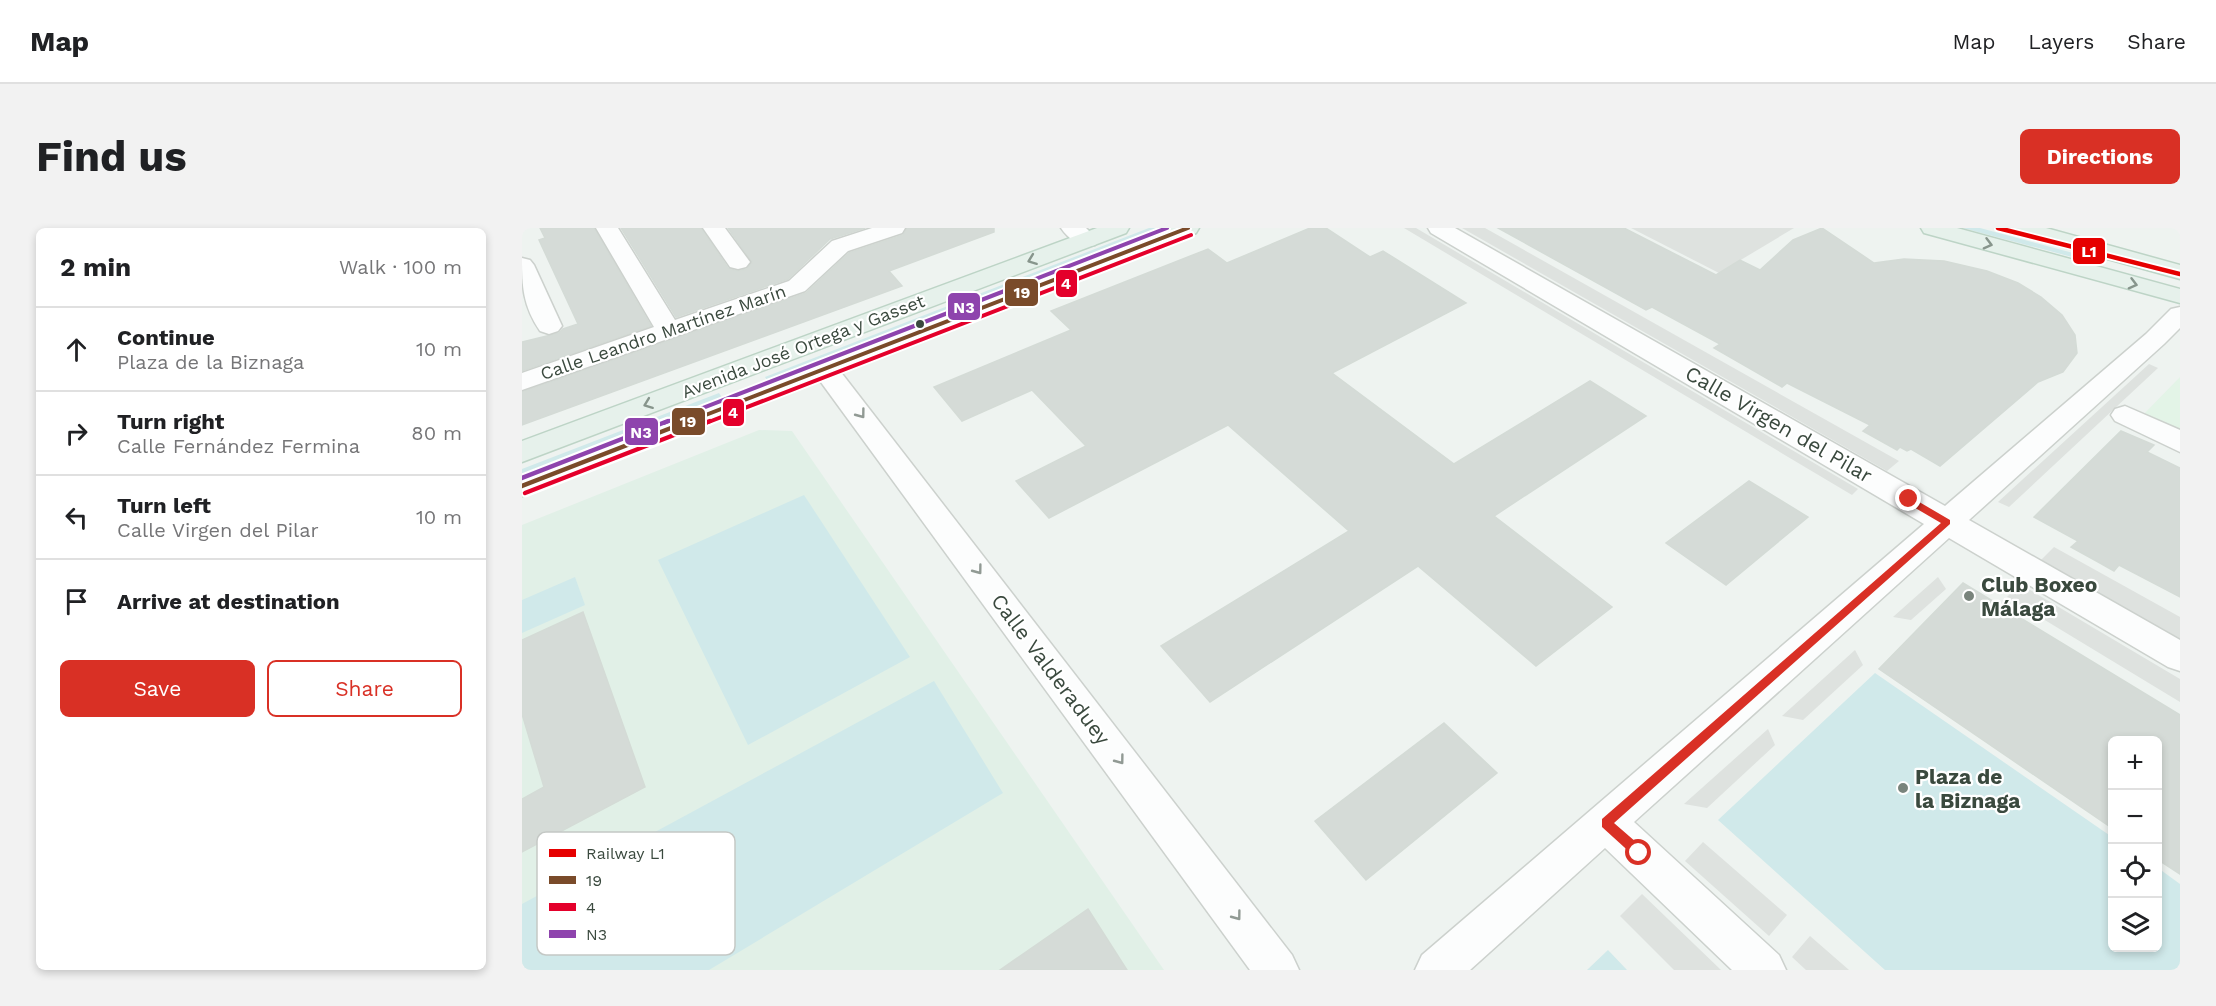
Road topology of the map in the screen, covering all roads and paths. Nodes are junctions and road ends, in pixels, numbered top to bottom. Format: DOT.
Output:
graph roads {
  1 [pos="607,228"];
  2 [pos="714,228"];
  3 [pos="894,228"];
  4 [pos="1118,228"];
  5 [pos="1188,228"];
  6 [pos="1440,228"];
  7 [pos="1932,228"];
  8 [pos="2021,228"];
  9 [pos="1080,234"];
  10 [pos="832,237"];
  11 [pos="738,262"];
  12 [pos="522,265"];
  13 [pos="2180,272"];
  14 [pos="2180,296"];
  15 [pos="2180,314"];
  16 [pos="549,326"];
  17 [pos="668,330"];
  18 [pos="824,368"];
  19 [pos="522,382"];
  20 [pos="2125,415"];
  21 [pos="2180,442"];
  22 [pos="522,452"];
  23 [pos="522,486"];
  24 [pos="1947,522"];
  25 [pos="2180,657"];
  26 [pos="1606,823"];
  27 [pos="1277,970"];
  28 [pos="1437,970"];
  29 [pos="1764,970"];
  1 -- 17 [label="street"];
  2 -- 11 [label="street"];
  3 -- 10 [label="street, Calle Leandro Martínez Marín"];
  4 -- 9 [label="main road, Avenida José Ortega y Gasset"];
  5 -- 18 [label="main road, Avenida José Ortega y Gasset"];
  6 -- 24 [label="street, Calle Virgen del Pilar"];
  7 -- 14 [label="main road, one-way"];
  8 -- 13 [label="main road"];
  9 -- 22 [label="main road, Avenida José Ortega y Gasset, one-way"];
  10 -- 17 [label="street, Calle Leandro Martínez Marín"];
  12 -- 16 [label="street"];
  15 -- 24 [label="street"];
  17 -- 19 [label="street, Calle Leandro Martínez Marín"];
  18 -- 23 [label="main road, Avenida José Ortega y Gasset"];
  18 -- 27 [label="street, Calle Valderaduey, one-way"];
  20 -- 21 [label="street"];
  24 -- 25 [label="street, Calle Virgen del Pilar"];
  24 -- 26 [label="street"];
  26 -- 28 [label="street"];
  26 -- 29 [label="street"];
}
